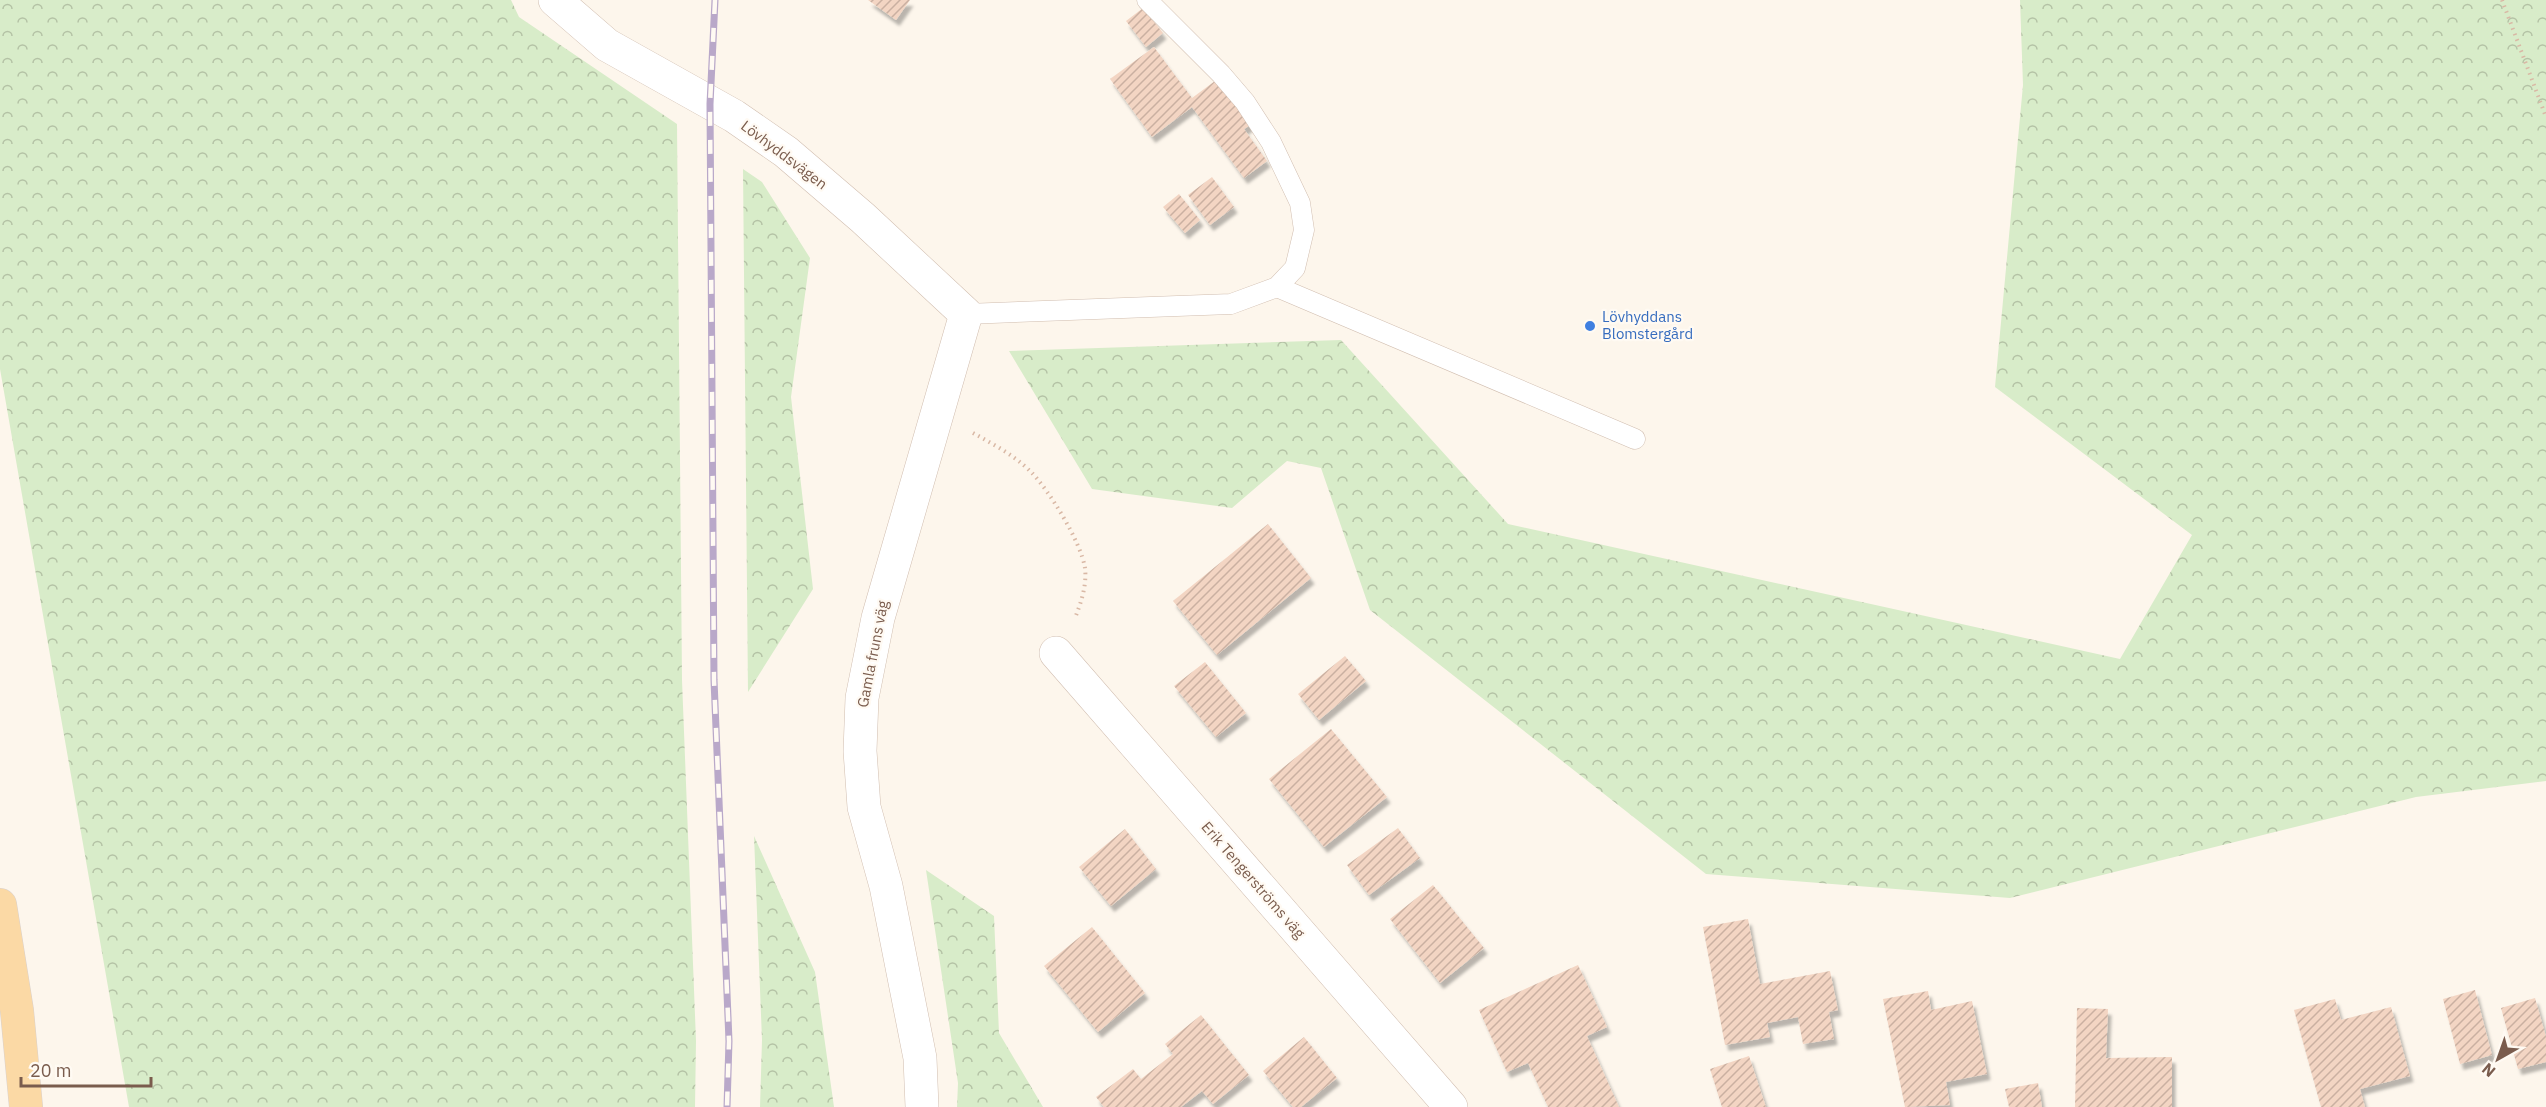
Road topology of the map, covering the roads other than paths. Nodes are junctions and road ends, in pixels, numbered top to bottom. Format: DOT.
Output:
graph roads {
  1 [pos="555,0"];
  2 [pos="1147,0"];
  3 [pos="1278,287"];
  4 [pos="966,314"];
  5 [pos="1635,439"];
  6 [pos="1056,653"];
  7 [pos="0,905"];
  8 [pos="26,1107"];
  9 [pos="922,1107"];
  10 [pos="1451,1107"];
  1 -- 4 [label="street, Lövhyddsvägen"];
  2 -- 3 [label="lane"];
  3 -- 4 [label="lane"];
  3 -- 5 [label="lane"];
  4 -- 9 [label="street, Gamla fruns väg"];
  6 -- 10 [label="street, Erik Tengerströms väg"];
  7 -- 8 [label="main road"];
}
